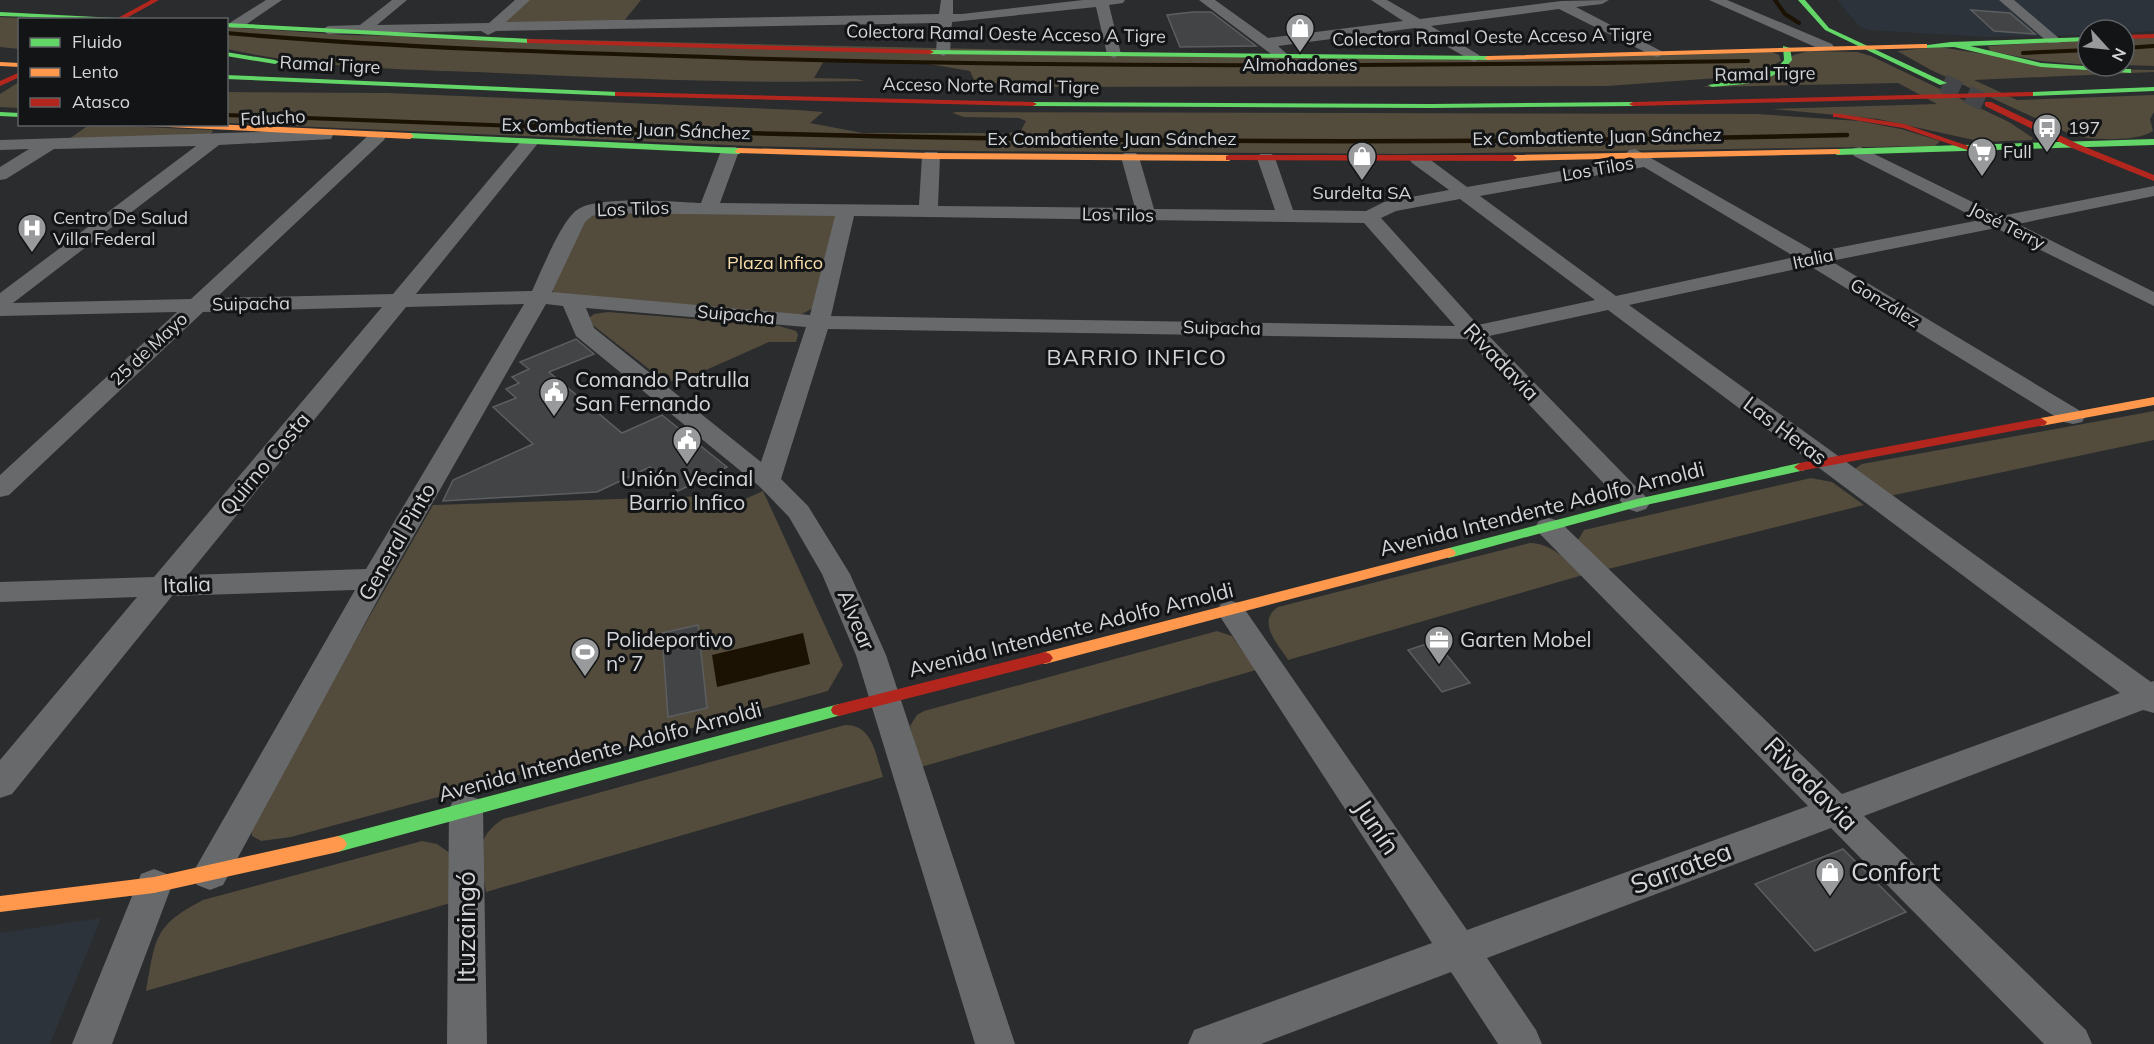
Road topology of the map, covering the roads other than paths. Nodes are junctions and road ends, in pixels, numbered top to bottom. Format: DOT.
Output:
graph roads {
  1 [pos="143,0"];
  2 [pos="156,0"];
  3 [pos="275,0"];
  4 [pos="400,0"];
  5 [pos="523,0"];
  6 [pos="948,0"];
  7 [pos="1118,0"];
  8 [pos="1206,0"];
  9 [pos="1378,0"];
  10 [pos="1602,0"];
  11 [pos="1716,0"];
  12 [pos="1801,0"];
  13 [pos="1815,0"];
  14 [pos="2006,0"];
  15 [pos="1102,1"];
  16 [pos="1557,3"];
  17 [pos="641,7"];
  18 [pos="0,14"];
  19 [pos="785,16"];
  20 [pos="77,18"];
  21 [pos="119,18"];
  22 [pos="121,18"];
  23 [pos="946,18"];
  24 [pos="628,23"];
  25 [pos="1418,24"];
  26 [pos="231,25"];
  27 [pos="495,26"];
  28 [pos="315,31"];
  29 [pos="361,31"];
  30 [pos="2154,36"];
  31 [pos="2136,37"];
  32 [pos="2076,39"];
  33 [pos="476,40"];
  34 [pos="2054,40"];
  35 [pos="611,44"];
  36 [pos="1951,44"];
  37 [pos="1827,47"];
  38 [pos="772,48"];
  39 [pos="1786,48"];
  40 [pos="1870,48"];
  41 [pos="1274,50"];
  42 [pos="943,52"];
  43 [pos="1658,53"];
  44 [pos="228,54"];
  45 [pos="1114,54"];
  46 [pos="1181,55"];
  47 [pos="1474,58"];
  48 [pos="286,64"];
  49 [pos="309,67"];
  50 [pos="228,69"];
  51 [pos="18,75"];
  52 [pos="2150,76"];
  53 [pos="228,77"];
  54 [pos="420,78"];
  55 [pos="1943,83"];
  56 [pos="0,84"];
  57 [pos="852,85"];
  58 [pos="1702,86"];
  59 [pos="432,88"];
  60 [pos="228,89"];
  61 [pos="726,89"];
  62 [pos="2154,89"];
  63 [pos="1644,90"];
  64 [pos="1008,92"];
  65 [pos="693,97"];
  66 [pos="1209,97"];
  67 [pos="1527,97"];
  68 [pos="1988,104"];
  69 [pos="1038,105"];
  70 [pos="1550,106"];
  71 [pos="951,109"];
  72 [pos="834,111"];
  73 [pos="0,114"];
  74 [pos="18,116"];
  75 [pos="77,126"];
  76 [pos="163,126"];
  77 [pos="222,134"];
  78 [pos="332,134"];
  79 [pos="378,136"];
  80 [pos="2154,142"];
  81 [pos="529,143"];
  82 [pos="49,144"];
  83 [pos="0,145"];
  84 [pos="2075,146"];
  85 [pos="1973,149"];
  86 [pos="730,151"];
  87 [pos="1860,152"];
  88 [pos="931,156"];
  89 [pos="1557,156"];
  90 [pos="1130,157"];
  91 [pos="1641,157"];
  92 [pos="1266,158"];
  93 [pos="1418,159"];
  94 [pos="1578,172"];
  95 [pos="0,175"];
  96 [pos="2154,188"];
  97 [pos="1464,192"];
  98 [pos="708,209"];
  99 [pos="585,212"];
  100 [pos="846,212"];
  101 [pos="928,212"];
  102 [pos="1146,215"];
  103 [pos="1286,216"];
  104 [pos="1370,217"];
  105 [pos="2001,223"];
  106 [pos="1814,259"];
  107 [pos="539,297"];
  108 [pos="401,300"];
  109 [pos="572,300"];
  110 [pos="2154,300"];
  111 [pos="0,303"];
  112 [pos="1614,303"];
  113 [pos="196,306"];
  114 [pos="0,310"];
  115 [pos="819,322"];
  116 [pos="1473,333"];
  117 [pos="2154,400"];
  118 [pos="2073,417"];
  119 [pos="1825,461"];
  120 [pos="768,480"];
  121 [pos="0,489"];
  122 [pos="1637,503"];
  123 [pos="1549,527"];
  124 [pos="375,579"];
  125 [pos="164,586"];
  126 [pos="0,592"];
  127 [pos="1231,611"];
  128 [pos="2151,696"];
  129 [pos="885,698"];
  130 [pos="0,784"];
  131 [pos="466,809"];
  132 [pos="1837,810"];
  133 [pos="210,874"];
  134 [pos="154,885"];
  135 [pos="0,904"];
  136 [pos="1460,950"];
  137 [pos="92,1044"];
  138 [pos="467,1044"];
  139 [pos="994,1044"];
  140 [pos="1208,1044"];
  141 [pos="1522,1044"];
  142 [pos="2072,1044"];
  1 -- 21 [label="main road"];
  2 -- 22 [label="main road"];
  3 -- 26 [label="street"];
  4 -- 29 [label="street"];
  5 -- 27 [label="street"];
  6 -- 23 [label="street"];
  7 -- 15 [label="street"];
  8 -- 41 [label="street"];
  9 -- 25 [label="street"];
  10 -- 16 [label="street"];
  11 -- 37 [label="street"];
  12 -- 40 [label="main road"];
  13 -- 40 [label="main road"];
  14 -- 34 [label="street"];
  15 -- 23 [label="street"];
  15 -- 45 [label="street"];
  16 -- 25 [label="street"];
  16 -- 43 [label="street"];
  17 -- 24 [label="street"];
  18 -- 20 [label="main road"];
  19 -- 23 [label="street"];
  19 -- 24 [label="street"];
  19 -- 38 [label="street"];
  23 -- 42 [label="street"];
  24 -- 27 [label="street"];
  24 -- 35 [label="street"];
  25 -- 41 [label="street"];
  25 -- 47 [label="street"];
  26 -- 28 [label="main road"];
  27 -- 29 [label="street"];
  27 -- 33 [label="street"];
  28 -- 29 [label="street"];
  29 -- 33 [label="main road, Colectora Ramal Oeste Acceso A Tigre"];
  30 -- 31 [label="main road"];
  32 -- 34 [label="main road, Colectora Ramal Oeste Acceso A Tigre"];
  33 -- 35 [label="main road, Colectora Ramal Oeste Acceso A Tigre"];
  34 -- 36 [label="main road, Colectora Ramal Oeste Acceso A Tigre"];
  35 -- 38 [label="main road, Colectora Ramal Oeste Acceso A Tigre"];
  36 -- 40 [label="main road, Colectora Ramal Oeste Acceso A Tigre"];
  36 -- 52 [label="main road"];
  37 -- 39 [label="main road, Colectora Ramal Oeste Acceso A Tigre"];
  37 -- 40 [label="main road, Colectora Ramal Oeste Acceso A Tigre"];
  38 -- 42 [label="main road, Colectora Ramal Oeste Acceso A Tigre"];
  39 -- 43 [label="main road, Colectora Ramal Oeste Acceso A Tigre"];
  39 -- 58 [label="main road"];
  40 -- 55 [label="main road"];
  41 -- 46 [label="street"];
  41 -- 47 [label="main road, Colectora Ramal Oeste Acceso A Tigre"];
  42 -- 45 [label="main road, Colectora Ramal Oeste Acceso A Tigre"];
  43 -- 47 [label="main road, Colectora Ramal Oeste Acceso A Tigre"];
  44 -- 48 [label="main road"];
  45 -- 46 [label="main road, Colectora Ramal Oeste Acceso A Tigre"];
  49 -- 54 [label="main road"];
  50 -- 54 [label="main road, Ramal Tigre"];
  51 -- 56 [label="main road"];
  52 -- 67 [label="main road, Ramal Tigre"];
  53 -- 59 [label="main road, Ramal Tigre"];
  54 -- 61 [label="main road, Acceso Norte Ramal Tigre"];
  57 -- 61 [label="main road"];
  59 -- 60 [label="main road"];
  59 -- 65 [label="main road, Acceso Norte Ramal Tigre"];
  61 -- 66 [label="main road, Acceso Norte Ramal Tigre"];
  62 -- 70 [label="main road, Ramal Tigre"];
  63 -- 67 [label="main road"];
  64 -- 66 [label="main road"];
  65 -- 69 [label="main road, Acceso Norte Ramal Tigre"];
  65 -- 72 [label="main road"];
  66 -- 67 [label="main road, Acceso Norte Ramal Tigre"];
  68 -- 84 [label="main road"];
  69 -- 70 [label="main road, Acceso Norte Ramal Tigre"];
  69 -- 71 [label="main road"];
  70 -- 85 [label="main road"];
  73 -- 74 [label="main road"];
  75 -- 82 [label="street"];
  76 -- 77 [label="main road"];
  77 -- 78 [label="street, Falucho"];
  77 -- 82 [label="street, Falucho"];
  77 -- 111 [label="street"];
  78 -- 79 [label="main road, Ex Combatiente Juan Sánchez"];
  79 -- 81 [label="main road, Ex Combatiente Juan Sánchez"];
  79 -- 113 [label="street, 25 de Mayo"];
  80 -- 84 [label="main road, Ex Combatiente Juan Sánchez"];
  81 -- 86 [label="main road, Ex Combatiente Juan Sánchez"];
  81 -- 108 [label="street, Quirno Costa"];
  82 -- 83 [label="street, Falucho"];
  82 -- 95 [label="street"];
  84 -- 85 [label="main road, Ex Combatiente Juan Sánchez"];
  84 -- 96 [label="main road"];
  85 -- 87 [label="main road, Ex Combatiente Juan Sánchez"];
  86 -- 88 [label="main road, Ex Combatiente Juan Sánchez"];
  86 -- 98 [label="street"];
  87 -- 91 [label="main road, Ex Combatiente Juan Sánchez"];
  87 -- 105 [label="street, José Terry"];
  88 -- 90 [label="main road, Ex Combatiente Juan Sánchez"];
  88 -- 101 [label="street"];
  89 -- 91 [label="main road, Ex Combatiente Juan Sánchez"];
  89 -- 93 [label="main road, Ex Combatiente Juan Sánchez"];
  89 -- 94 [label="street"];
  90 -- 92 [label="main road, Ex Combatiente Juan Sánchez"];
  90 -- 102 [label="street"];
  91 -- 94 [label="street, Los Tilos"];
  91 -- 106 [label="street, González"];
  92 -- 93 [label="main road, Ex Combatiente Juan Sánchez"];
  92 -- 103 [label="street"];
  93 -- 97 [label="street, Las Heras"];
  94 -- 97 [label="street, Los Tilos"];
  96 -- 105 [label="street, Italia"];
  97 -- 104 [label="street, Los Tilos"];
  97 -- 112 [label="street, Las Heras"];
  98 -- 99 [label="street, Los Tilos"];
  98 -- 100 [label="street, Los Tilos"];
  99 -- 107 [label="street, General Pinto"];
  100 -- 101 [label="street, Los Tilos"];
  100 -- 115 [label="street"];
  101 -- 102 [label="street, Los Tilos"];
  102 -- 103 [label="street, Los Tilos"];
  103 -- 104 [label="street, Los Tilos"];
  104 -- 116 [label="street, Rivadavia"];
  105 -- 106 [label="street, Italia"];
  105 -- 110 [label="street, José Terry"];
  106 -- 112 [label="street, Italia"];
  106 -- 118 [label="street, González"];
  107 -- 108 [label="street, Suipacha"];
  107 -- 109 [label="street, Suipacha"];
  107 -- 124 [label="street, General Pinto"];
  108 -- 113 [label="street, Suipacha"];
  108 -- 125 [label="street, Quirno Costa"];
  109 -- 115 [label="street, Suipacha"];
  109 -- 120 [label="street, Alvear"];
  112 -- 116 [label="street, Italia"];
  112 -- 119 [label="street, Las Heras"];
  113 -- 114 [label="street, Suipacha"];
  113 -- 121 [label="street, 25 de Mayo"];
  115 -- 116 [label="street, Suipacha"];
  115 -- 120 [label="street"];
  116 -- 122 [label="street, Rivadavia"];
  117 -- 118 [label="main road, Avenida Intendente Adolfo Arnoldi"];
  118 -- 119 [label="main road, Avenida Intendente Adolfo Arnoldi"];
  119 -- 122 [label="main road, Avenida Intendente Adolfo Arnoldi"];
  119 -- 128 [label="street, Las Heras"];
  120 -- 129 [label="street, Alvear"];
  122 -- 123 [label="main road, Avenida Intendente Adolfo Arnoldi"];
  123 -- 127 [label="main road, Avenida Intendente Adolfo Arnoldi"];
  123 -- 132 [label="street, Rivadavia"];
  124 -- 125 [label="street, Italia"];
  124 -- 133 [label="street, General Pinto"];
  125 -- 126 [label="street, Italia"];
  125 -- 130 [label="street, Quirno Costa"];
  127 -- 129 [label="main road, Avenida Intendente Adolfo Arnoldi"];
  127 -- 136 [label="street, Junín"];
  128 -- 132 [label="street, Sarratea"];
  129 -- 131 [label="main road, Avenida Intendente Adolfo Arnoldi"];
  129 -- 139 [label="street, Alvear"];
  131 -- 133 [label="main road, Avenida Intendente Adolfo Arnoldi"];
  131 -- 138 [label="street, Ituzaingó"];
  132 -- 136 [label="street, Sarratea"];
  132 -- 142 [label="street, Rivadavia"];
  133 -- 134 [label="main road, Avenida Intendente Adolfo Arnoldi"];
  134 -- 135 [label="main road, Avenida Intendente Adolfo Arnoldi"];
  134 -- 137 [label="street"];
  136 -- 140 [label="street, Sarratea"];
  136 -- 141 [label="street, Junín"];
}
